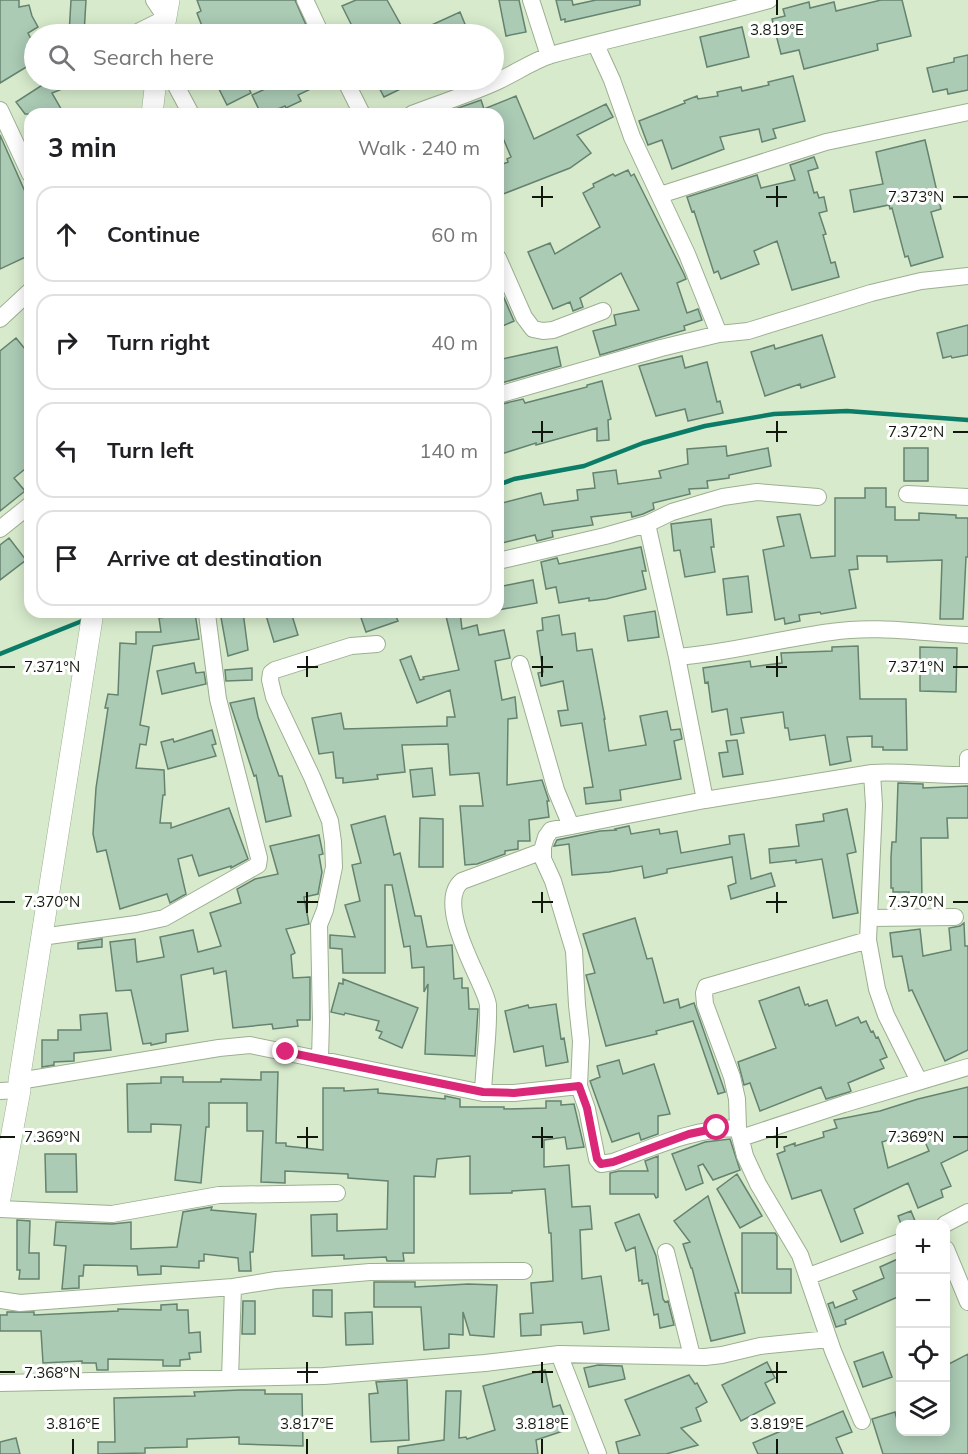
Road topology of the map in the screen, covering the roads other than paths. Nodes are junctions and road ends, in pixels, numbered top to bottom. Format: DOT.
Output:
graph roads {
  1 [pos="154,0"];
  2 [pos="305,0"];
  3 [pos="531,0"];
  4 [pos="770,0"];
  5 [pos="166,17"];
  6 [pos="316,24"];
  7 [pos="596,45"];
  8 [pos="549,56"];
  9 [pos="504,78"];
  10 [pos="155,90"];
  11 [pos="178,90"];
  12 [pos="350,90"];
  13 [pos="476,90"];
  14 [pos="153,108"];
  15 [pos="188,108"];
  16 [pos="359,108"];
  17 [pos="428,108"];
  18 [pos="0,110"];
  19 [pos="968,112"];
  20 [pos="24,161"];
  21 [pos="660,195"];
  22 [pos="504,272"];
  23 [pos="968,276"];
  24 [pos="24,297"];
  25 [pos="603,311"];
  26 [pos="0,319"];
  27 [pos="719,334"];
  28 [pos="504,392"];
  29 [pos="907,494"];
  30 [pos="818,497"];
  31 [pos="968,497"];
  32 [pos="24,510"];
  33 [pos="646,524"];
  34 [pos="0,528"];
  35 [pos="504,560"];
  36 [pos="93,618"];
  37 [pos="208,618"];
  38 [pos="968,635"];
  39 [pos="377,644"];
  40 [pos="677,657"];
  41 [pos="520,664"];
  42 [pos="968,758"];
  43 [pos="968,766"];
  44 [pos="872,773"];
  45 [pos="968,775"];
  46 [pos="705,800"];
  47 [pos="571,826"];
  48 [pos="543,851"];
  49 [pos="954,917"];
  50 [pos="869,918"];
  51 [pos="41,937"];
  52 [pos="868,940"];
  53 [pos="320,1059"];
  54 [pos="968,1067"];
  55 [pos="919,1082"];
  56 [pos="579,1086"];
  57 [pos="13,1087"];
  58 [pos="483,1092"];
  59 [pos="739,1133"];
  60 [pos="1,1184"];
  61 [pos="337,1193"];
  62 [pos="0,1209"];
  63 [pos="968,1212"];
  64 [pos="950,1221"];
  65 [pos="896,1243"];
  66 [pos="666,1252"];
  67 [pos="950,1261"];
  68 [pos="524,1271"];
  69 [pos="809,1276"];
  70 [pos="233,1287"];
  71 [pos="0,1300"];
  72 [pos="968,1302"];
  73 [pos="829,1339"];
  74 [pos="558,1354"];
  75 [pos="692,1356"];
  76 [pos="230,1378"];
  77 [pos="0,1383"];
  78 [pos="862,1421"];
  79 [pos="598,1454"];
  1 -- 5 [label="street"];
  2 -- 6 [label="street"];
  3 -- 8 [label="street"];
  4 -- 7 [label="street"];
  7 -- 8 [label="street"];
  7 -- 21 [label="street"];
  8 -- 9 [label="street"];
  10 -- 14 [label="street"];
  11 -- 15 [label="street"];
  12 -- 16 [label="street"];
  13 -- 17 [label="street"];
  18 -- 20 [label="street"];
  19 -- 21 [label="street"];
  21 -- 27 [label="street"];
  22 -- 25 [label="street"];
  23 -- 27 [label="street"];
  24 -- 26 [label="street"];
  27 -- 28 [label="street"];
  29 -- 31 [label="street"];
  30 -- 33 [label="street"];
  32 -- 34 [label="street"];
  33 -- 35 [label="street"];
  33 -- 40 [label="street"];
  36 -- 51 [label="street"];
  37 -- 51 [label="street"];
  38 -- 40 [label="street"];
  39 -- 53 [label="street"];
  40 -- 46 [label="street"];
  41 -- 47 [label="street"];
  42 -- 43 [label="street"];
  44 -- 45 [label="street"];
  44 -- 46 [label="street"];
  44 -- 50 [label="street"];
  46 -- 47 [label="street"];
  47 -- 48 [label="street"];
  48 -- 56 [label="street"];
  48 -- 58 [label="street"];
  49 -- 50 [label="street"];
  50 -- 52 [label="street"];
  51 -- 57 [label="street"];
  52 -- 55 [label="street"];
  52 -- 59 [label="street"];
  53 -- 57 [label="street"];
  53 -- 58 [label="street"];
  54 -- 55 [label="street"];
  55 -- 59 [label="street"];
  56 -- 58 [label="street"];
  56 -- 59 [label="street"];
  57 -- 60 [label="street"];
  59 -- 69 [label="street"];
  61 -- 62 [label="street"];
  63 -- 64 [label="street"];
  65 -- 69 [label="street"];
  66 -- 75 [label="street"];
  67 -- 72 [label="street"];
  68 -- 70 [label="street"];
  69 -- 73 [label="street"];
  70 -- 71 [label="street"];
  70 -- 76 [label="street"];
  73 -- 75 [label="street"];
  73 -- 78 [label="street"];
  74 -- 75 [label="street"];
  74 -- 76 [label="street"];
  74 -- 79 [label="street"];
  76 -- 77 [label="street"];
}
